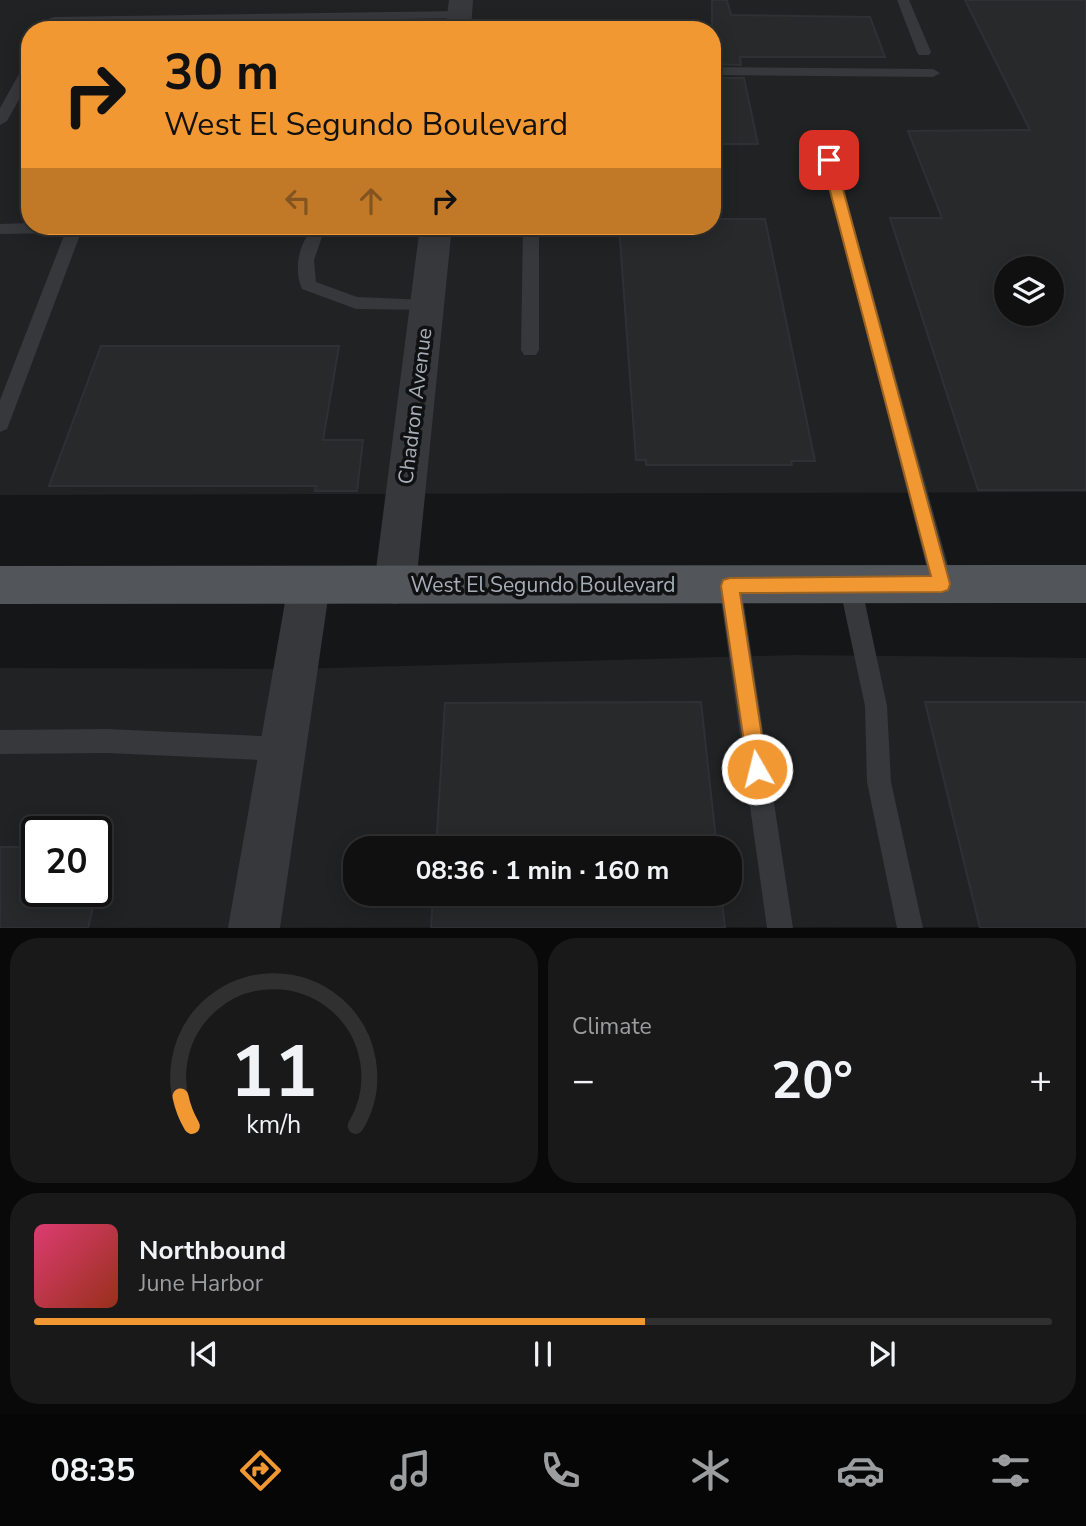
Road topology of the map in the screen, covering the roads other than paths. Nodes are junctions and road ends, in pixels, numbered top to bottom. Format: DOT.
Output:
graph roads {
  1 [pos="903,0"];
  2 [pos="459,15"];
  3 [pos="113,21"];
  4 [pos="924,52"];
  5 [pos="721,71"];
  6 [pos="933,72"];
  7 [pos="21,83"];
  8 [pos="0,121"];
  9 [pos="829,160"];
  10 [pos="21,228"];
  11 [pos="0,229"];
  12 [pos="72,235"];
  13 [pos="315,235"];
  14 [pos="435,235"];
  15 [pos="531,235"];
  16 [pos="427,306"];
  17 [pos="530,350"];
  18 [pos="0,424"];
  19 [pos="850,584"];
  20 [pos="942,584"];
  21 [pos="1086,584"];
  22 [pos="0,586"];
  23 [pos="310,586"];
  24 [pos="396,586"];
  25 [pos="730,586"];
  26 [pos="0,742"];
  27 [pos="282,749"];
  28 [pos="254,928"];
  29 [pos="780,928"];
  30 [pos="910,928"];
  1 -- 4 [label="lane"];
  2 -- 3 [label="lane"];
  5 -- 6 [label="lane"];
  7 -- 8 [label="lane"];
  9 -- 20 [label="lane"];
  10 -- 11 [label="lane"];
  12 -- 18 [label="lane"];
  13 -- 16 [label="lane"];
  14 -- 16 [label="street, Chadron Avenue"];
  15 -- 17 [label="lane"];
  16 -- 24 [label="street, Chadron Avenue"];
  19 -- 20 [label="main road, West El Segundo Boulevard"];
  19 -- 25 [label="main road, West El Segundo Boulevard"];
  19 -- 30 [label="lane"];
  20 -- 21 [label="main road, West El Segundo Boulevard"];
  22 -- 23 [label="main road, West El Segundo Boulevard"];
  23 -- 24 [label="main road, West El Segundo Boulevard"];
  23 -- 27 [label="street"];
  24 -- 25 [label="main road, West El Segundo Boulevard"];
  25 -- 29 [label="lane"];
  26 -- 27 [label="lane"];
  27 -- 28 [label="street"];
}
